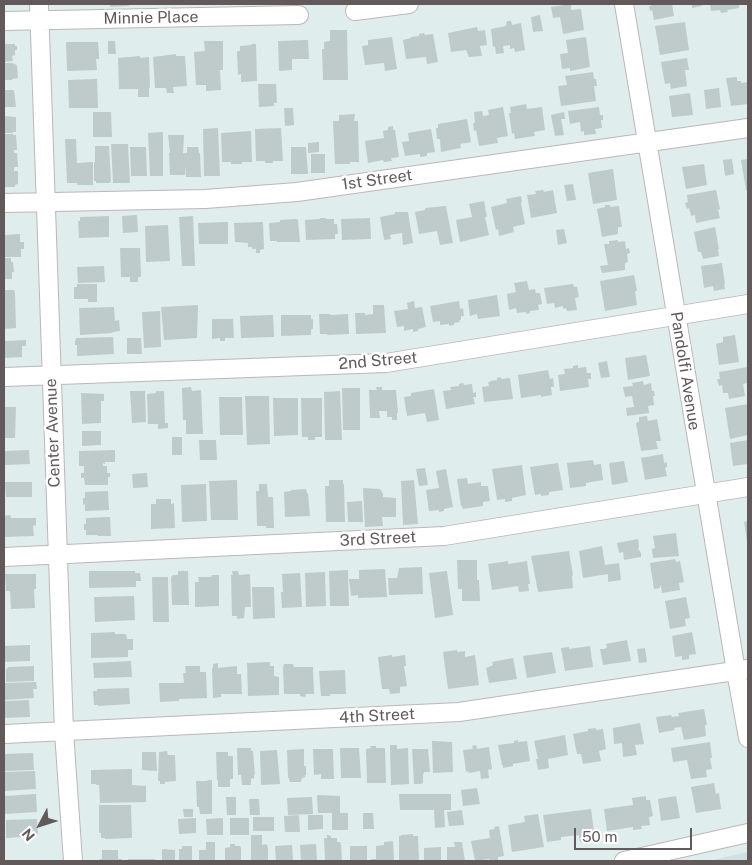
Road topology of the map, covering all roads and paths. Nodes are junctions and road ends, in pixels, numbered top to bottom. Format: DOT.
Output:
graph roads {
  1 [pos="409,4"];
  2 [pos="624,4"];
  3 [pos="39,12"];
  4 [pos="355,12"];
  5 [pos="299,15"];
  6 [pos="4,21"];
  7 [pos="748,128"];
  8 [pos="647,142"];
  9 [pos="46,202"];
  10 [pos="4,203"];
  11 [pos="748,304"];
  12 [pos="676,316"];
  13 [pos="51,375"];
  14 [pos="4,377"];
  15 [pos="748,487"];
  16 [pos="706,494"];
  17 [pos="58,555"];
  18 [pos="4,557"];
  19 [pos="742,670"];
  20 [pos="64,732"];
  21 [pos="4,734"];
  22 [pos="748,738"];
  23 [pos="748,833"];
  24 [pos="73,861"];
  25 [pos="624,861"];
  1 -- 4 [label="street"];
  2 -- 8 [label="street, Pandolfi Avenue"];
  3 -- 5 [label="street, Minnie Place"];
  3 -- 6 [label="street, Minnie Place"];
  3 -- 9 [label="street, Center Avenue"];
  7 -- 8 [label="street, 1st Street"];
  8 -- 9 [label="street, 1st Street"];
  8 -- 12 [label="street, Pandolfi Avenue"];
  9 -- 10 [label="street, 1st Street"];
  9 -- 13 [label="street, Center Avenue"];
  11 -- 12 [label="street, 2nd Street"];
  12 -- 13 [label="street, 2nd Street"];
  12 -- 16 [label="street, Pandolfi Avenue"];
  13 -- 14 [label="street, 2nd Street"];
  13 -- 17 [label="street, Center Avenue"];
  15 -- 16 [label="street, 3rd Street"];
  16 -- 17 [label="street, 3rd Street"];
  16 -- 19 [label="street, Pandolfi Avenue"];
  17 -- 18 [label="street, 3rd Street"];
  17 -- 20 [label="street, Center Avenue"];
  19 -- 20 [label="street, 4th Street"];
  19 -- 22 [label="street, Pandolfi Avenue"];
  20 -- 21 [label="street, 4th Street"];
  20 -- 24 [label="street, Center Avenue"];
  23 -- 25 [label="street"];
}
